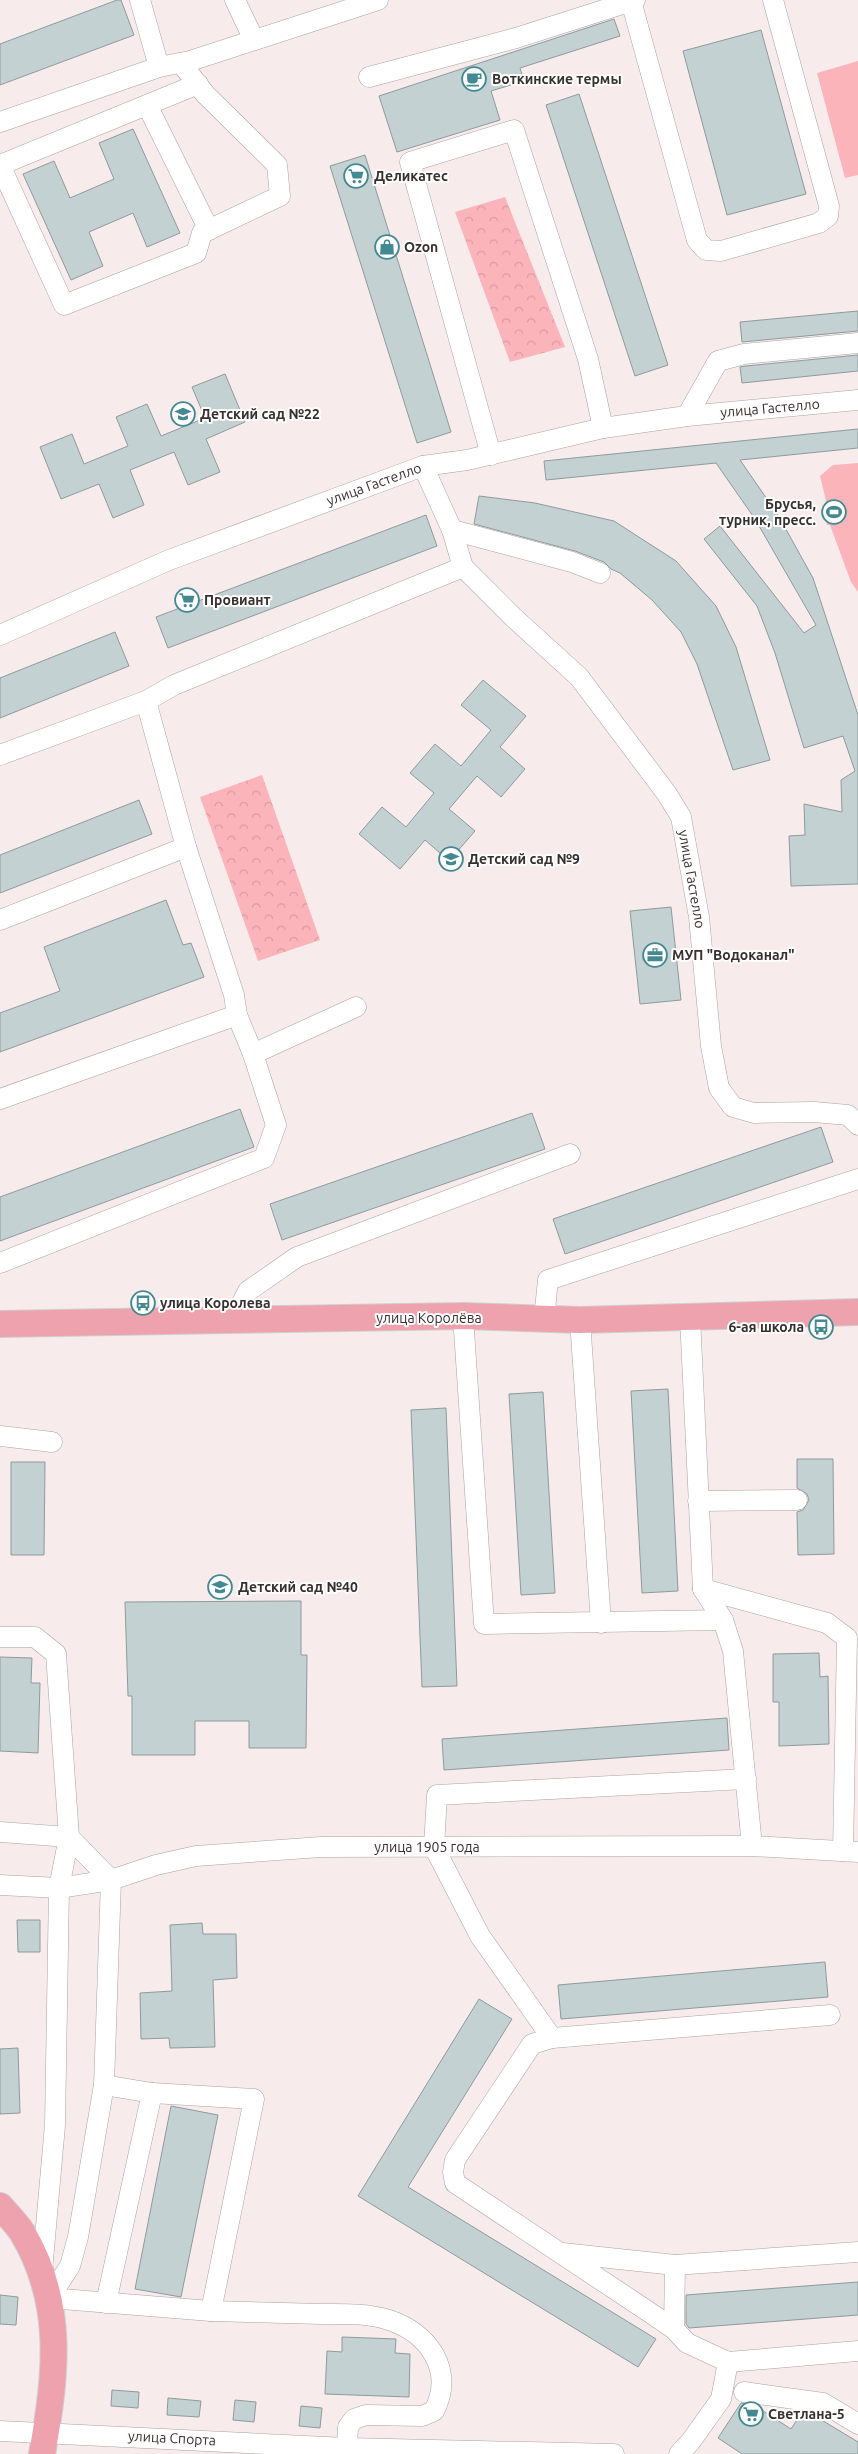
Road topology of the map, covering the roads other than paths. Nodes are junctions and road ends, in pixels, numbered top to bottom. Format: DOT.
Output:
graph roads {
  1 [pos="140,0"];
  2 [pos="235,0"];
  3 [pos="378,0"];
  4 [pos="773,0"];
  5 [pos="633,1"];
  6 [pos="254,40"];
  7 [pos="181,62"];
  8 [pos="159,67"];
  9 [pos="369,77"];
  10 [pos="198,84"];
  11 [pos="146,105"];
  12 [pos="0,122"];
  13 [pos="0,165"];
  14 [pos="209,230"];
  15 [pos="858,343"];
  16 [pos="858,400"];
  17 [pos="687,416"];
  18 [pos="603,428"];
  19 [pos="491,455"];
  20 [pos="423,466"];
  21 [pos="452,530"];
  22 [pos="464,568"];
  23 [pos="600,573"];
  24 [pos="0,635"];
  25 [pos="146,701"];
  26 [pos="0,755"];
  27 [pos="186,847"];
  28 [pos="0,920"];
  29 [pos="356,1007"];
  30 [pos="237,1015"];
  31 [pos="253,1054"];
  32 [pos="0,1099"];
  33 [pos="858,1126"];
  34 [pos="570,1154"];
  35 [pos="858,1179"];
  36 [pos="0,1263"];
  37 [pos="858,1312"];
  38 [pos="463,1316"];
  39 [pos="690,1317"];
  40 [pos="544,1319"];
  41 [pos="233,1320"];
  42 [pos="580,1320"];
  43 [pos="0,1324"];
  44 [pos="0,1436"];
  45 [pos="52,1442"];
  46 [pos="797,1500"];
  47 [pos="698,1501"];
  48 [pos="703,1590"];
  49 [pos="724,1620"];
  50 [pos="601,1623"];
  51 [pos="0,1637"];
  52 [pos="746,1779"];
  53 [pos="0,1832"];
  54 [pos="69,1837"];
  55 [pos="752,1846"];
  56 [pos="434,1847"];
  57 [pos="851,1852"];
  58 [pos="111,1880"];
  59 [pos="0,1885"];
  60 [pos="60,1888"];
  61 [pos="830,2015"];
  62 [pos="552,2038"];
  63 [pos="104,2085"];
  64 [pos="152,2093"];
  65 [pos="0,2206"];
  66 [pos="858,2252"];
  67 [pos="560,2253"];
  68 [pos="675,2265"];
  69 [pos="42,2271"];
  70 [pos="49,2298"];
  71 [pos="106,2303"];
  72 [pos="211,2310"];
  73 [pos="674,2329"];
  74 [pos="858,2351"];
  75 [pos="728,2362"];
  76 [pos="744,2392"];
  77 [pos="858,2424"];
  78 [pos="0,2431"];
  79 [pos="44,2443"];
  80 [pos="347,2448"];
  81 [pos="704,2449"];
  82 [pos="614,2454"];
  83 [pos="679,2454"];
  84 [pos="684,2454"];
  1 -- 8 [label="street"];
  2 -- 6 [label="street"];
  3 -- 6 [label="street"];
  4 -- 5 [label="street"];
  5 -- 9 [label="street"];
  6 -- 7 [label="street"];
  7 -- 8 [label="street"];
  7 -- 10 [label="street"];
  8 -- 12 [label="street"];
  10 -- 11 [label="street"];
  10 -- 14 [label="street"];
  11 -- 13 [label="street"];
  11 -- 14 [label="street"];
  13 -- 14 [label="street"];
  15 -- 17 [label="street"];
  16 -- 17 [label="street, улица Гастелло"];
  17 -- 18 [label="street, улица Гастелло"];
  18 -- 19 [label="street, улица Гастелло"];
  18 -- 19 [label="street"];
  19 -- 20 [label="street, улица Гастелло"];
  20 -- 21 [label="street"];
  20 -- 24 [label="street, улица Гастелло"];
  21 -- 22 [label="street"];
  21 -- 23 [label="street"];
  22 -- 25 [label="street"];
  22 -- 33 [label="street, улица Гастелло"];
  25 -- 26 [label="street"];
  25 -- 27 [label="street"];
  27 -- 28 [label="street"];
  27 -- 30 [label="street"];
  29 -- 31 [label="street"];
  30 -- 31 [label="street"];
  30 -- 32 [label="street"];
  31 -- 36 [label="street"];
  34 -- 41 [label="street"];
  35 -- 40 [label="street"];
  37 -- 39 [label="main road, улица Королёва"];
  38 -- 40 [label="main road, улица Королёва"];
  38 -- 41 [label="main road, улица Королёва"];
  38 -- 50 [label="street"];
  39 -- 42 [label="main road, улица Королёва"];
  39 -- 47 [label="street"];
  40 -- 42 [label="main road, улица Королёва"];
  41 -- 43 [label="main road, улица Королёва"];
  42 -- 50 [label="street"];
  44 -- 45 [label="street"];
  46 -- 47 [label="street"];
  47 -- 48 [label="street"];
  48 -- 49 [label="street"];
  48 -- 57 [label="street"];
  49 -- 50 [label="street"];
  49 -- 52 [label="street"];
  51 -- 54 [label="street"];
  52 -- 55 [label="street"];
  52 -- 56 [label="street"];
  53 -- 54 [label="street"];
  54 -- 58 [label="street"];
  54 -- 60 [label="street"];
  55 -- 56 [label="street, улица 1905 года"];
  55 -- 57 [label="street, улица 1905 года"];
  56 -- 58 [label="street, улица 1905 года"];
  56 -- 62 [label="street"];
  58 -- 60 [label="street, улица 1905 года"];
  58 -- 63 [label="street"];
  59 -- 60 [label="street, улица 1905 года"];
  60 -- 69 [label="street"];
  61 -- 62 [label="street"];
  62 -- 67 [label="street"];
  63 -- 64 [label="street"];
  63 -- 70 [label="street"];
  64 -- 71 [label="street"];
  64 -- 72 [label="street"];
  65 -- 69 [label="main road"];
  66 -- 68 [label="street"];
  67 -- 68 [label="street"];
  67 -- 73 [label="street"];
  68 -- 73 [label="street"];
  69 -- 70 [label="main road"];
  70 -- 71 [label="street"];
  70 -- 79 [label="main road"];
  71 -- 72 [label="street"];
  72 -- 80 [label="street"];
  73 -- 75 [label="street"];
  74 -- 75 [label="street"];
  75 -- 83 [label="street"];
  76 -- 77 [label="street"];
  78 -- 79 [label="street, улица Спорта"];
  79 -- 80 [label="street, улица Спорта"];
  80 -- 82 [label="street, улица Спорта"];
  81 -- 84 [label="street"];
}
